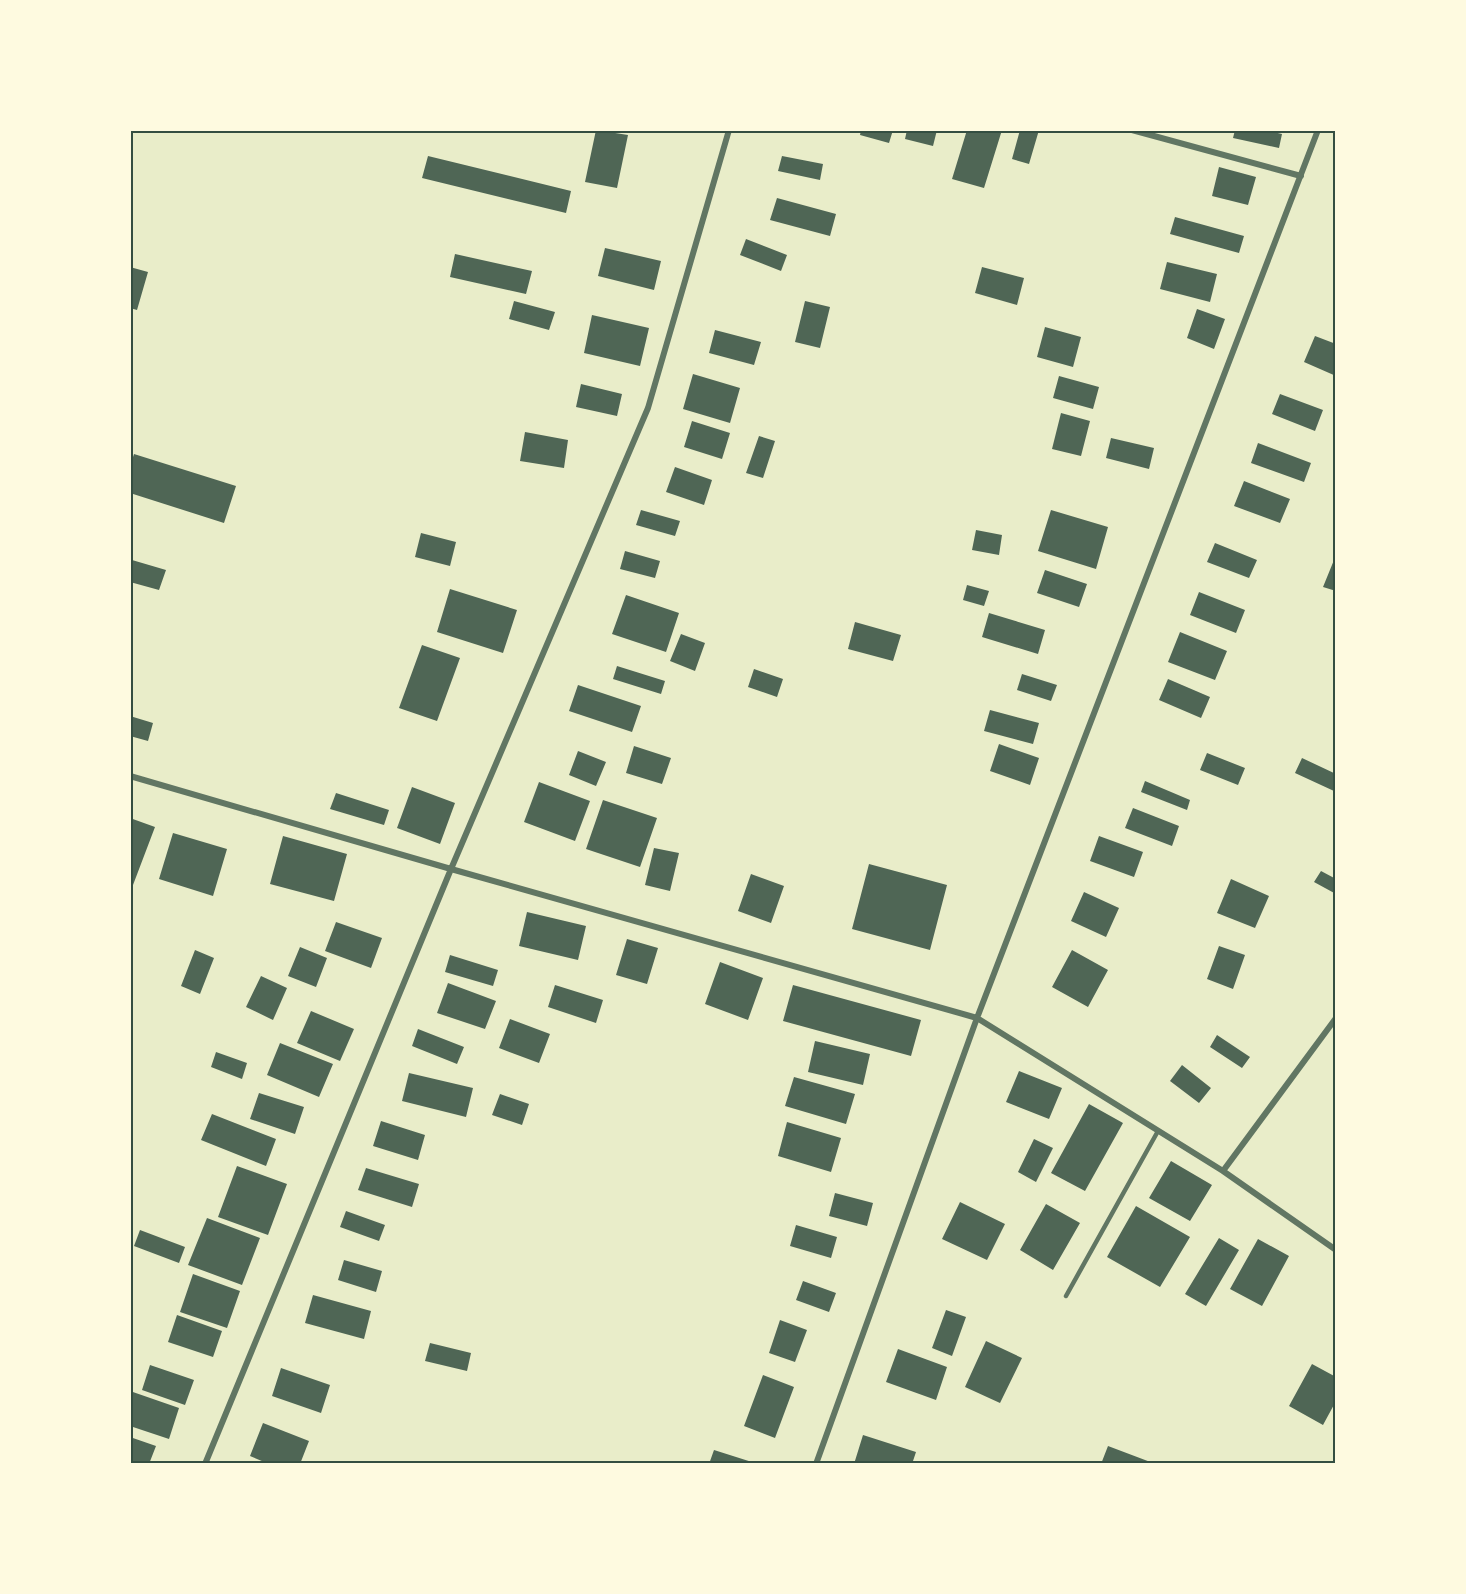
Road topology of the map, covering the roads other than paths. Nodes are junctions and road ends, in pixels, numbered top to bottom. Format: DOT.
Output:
graph roads {
  1 [pos="729,130"];
  2 [pos="1132,130"];
  3 [pos="1318,130"];
  4 [pos="1301,176"];
  5 [pos="130,776"];
  6 [pos="451,869"];
  7 [pos="978,1018"];
  8 [pos="1335,1018"];
  9 [pos="1158,1131"];
  10 [pos="1223,1171"];
  11 [pos="1335,1250"];
  12 [pos="1066,1296"];
  13 [pos="205,1464"];
  14 [pos="816,1464"];
  1 -- 6 [label="street"];
  2 -- 4 [label="street"];
  3 -- 4 [label="street"];
  4 -- 7 [label="street"];
  5 -- 6 [label="street"];
  6 -- 7 [label="street"];
  6 -- 13 [label="street"];
  7 -- 9 [label="street"];
  7 -- 14 [label="street"];
  8 -- 10 [label="street"];
  9 -- 10 [label="street"];
  9 -- 12 [label="lane"];
  10 -- 11 [label="street"];
}
